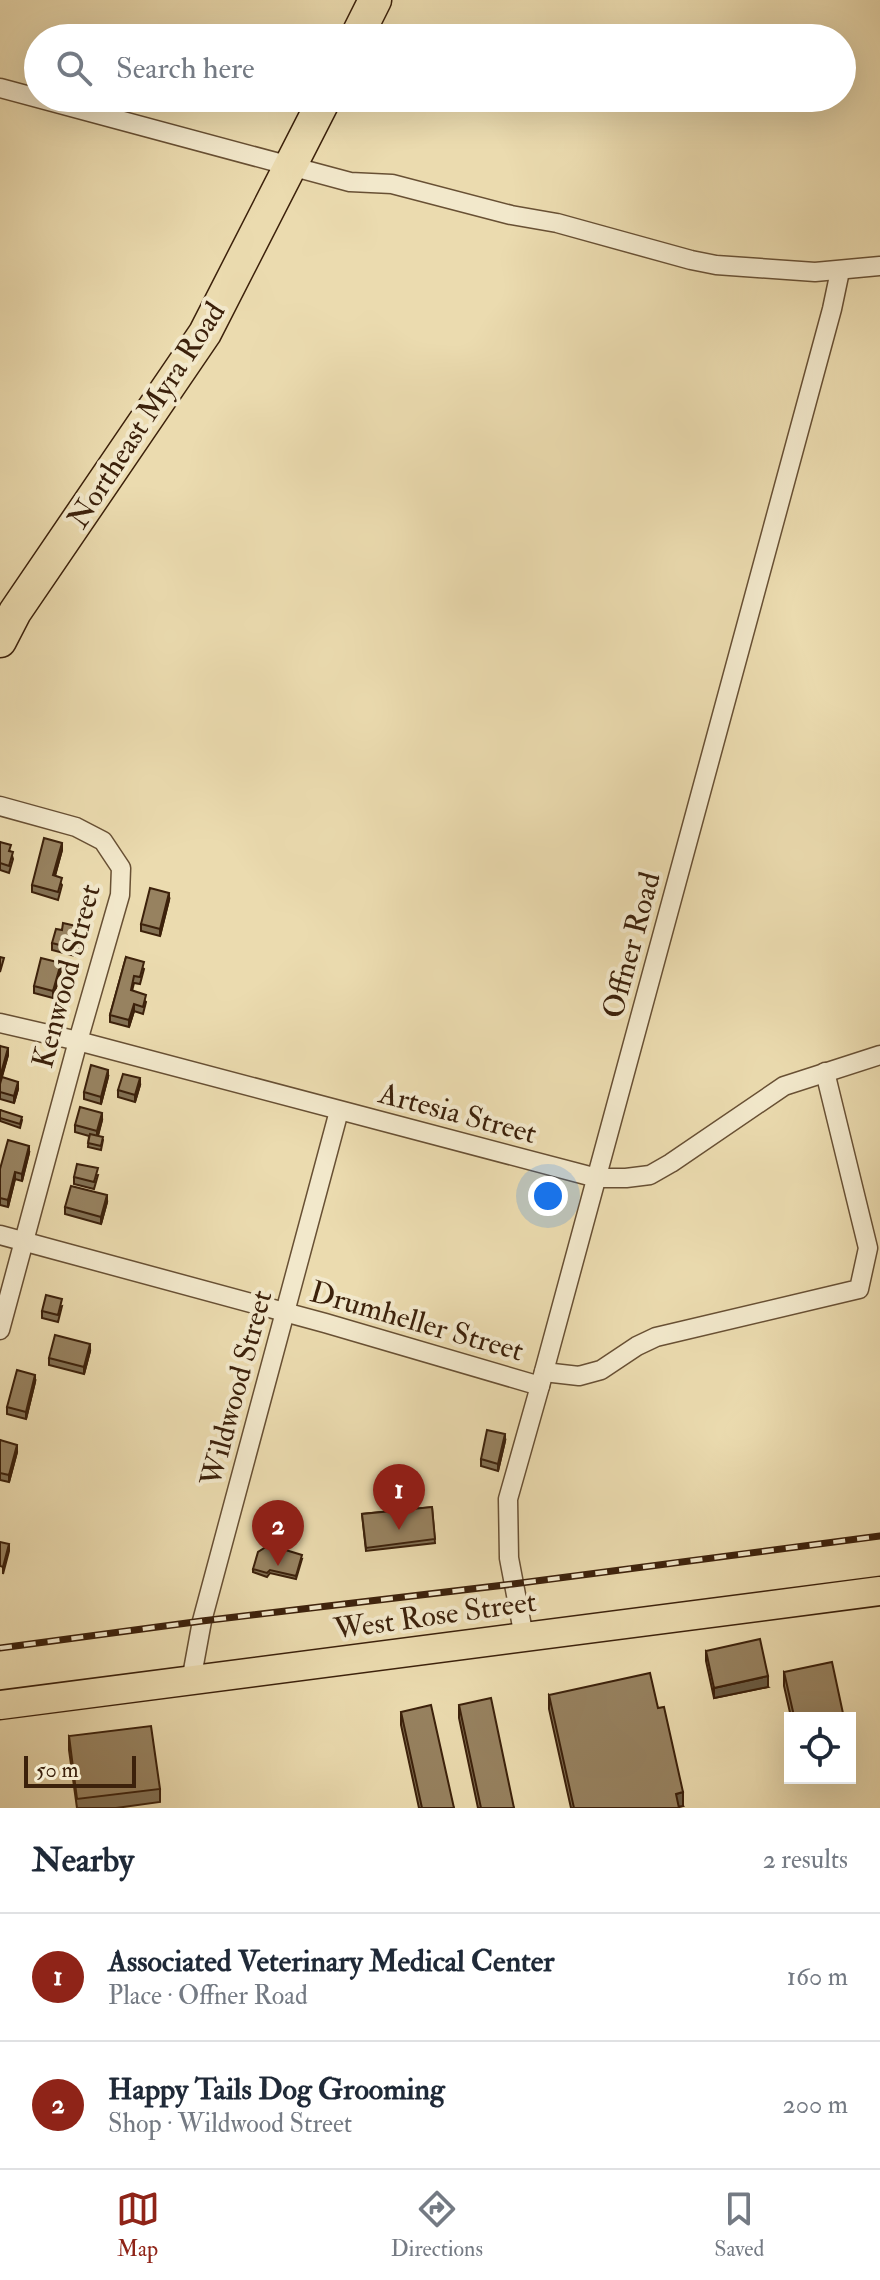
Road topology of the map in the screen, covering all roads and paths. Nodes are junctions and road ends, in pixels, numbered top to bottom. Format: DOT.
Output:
graph roads {
  1 [pos="375,0"];
  2 [pos="363,24"];
  3 [pos="0,88"];
  4 [pos="24,94"];
  5 [pos="90,112"];
  6 [pos="318,112"];
  7 [pos="291,166"];
  8 [pos="880,266"];
  9 [pos="840,271"];
  10 [pos="0,641"];
  11 [pos="0,806"];
  12 [pos="0,1023"];
  13 [pos="78,1041"];
  14 [pos="880,1055"];
  15 [pos="825,1072"];
  16 [pos="339,1111"];
  17 [pos="597,1178"];
  18 [pos="0,1235"];
  19 [pos="24,1242"];
  20 [pos="285,1313"];
  21 [pos="0,1330"];
  22 [pos="542,1379"];
  23 [pos="880,1591"];
  24 [pos="524,1637"];
  25 [pos="191,1681"];
  26 [pos="0,1705"];
  1 -- 2 [label="highway"];
  3 -- 4 [label="street"];
  5 -- 7 [label="street"];
  6 -- 7 [label="highway, Northeast Myra Road"];
  7 -- 9 [label="street"];
  7 -- 10 [label="highway, Northeast Myra Road"];
  8 -- 9 [label="street"];
  9 -- 17 [label="street, Offner Road"];
  11 -- 13 [label="street, Kenwood Street"];
  12 -- 13 [label="street, Artesia Street"];
  13 -- 16 [label="street, Artesia Street"];
  13 -- 19 [label="street, Kenwood Street"];
  14 -- 15 [label="street, Artesia Street"];
  15 -- 17 [label="street, Artesia Street"];
  15 -- 22 [label="street, Drumheller Street"];
  16 -- 17 [label="street, Artesia Street"];
  16 -- 20 [label="street, Wildwood Street"];
  17 -- 22 [label="street, Offner Road"];
  18 -- 19 [label="street, Drumheller Street"];
  19 -- 20 [label="street, Drumheller Street"];
  19 -- 21 [label="street, Kenwood Street"];
  20 -- 22 [label="street, Drumheller Street"];
  20 -- 25 [label="street, Wildwood Street"];
  22 -- 24 [label="street, Offner Road"];
  23 -- 24 [label="main road, West Rose Street"];
  24 -- 25 [label="main road, West Rose Street"];
  25 -- 26 [label="main road, West Rose Street"];
}
